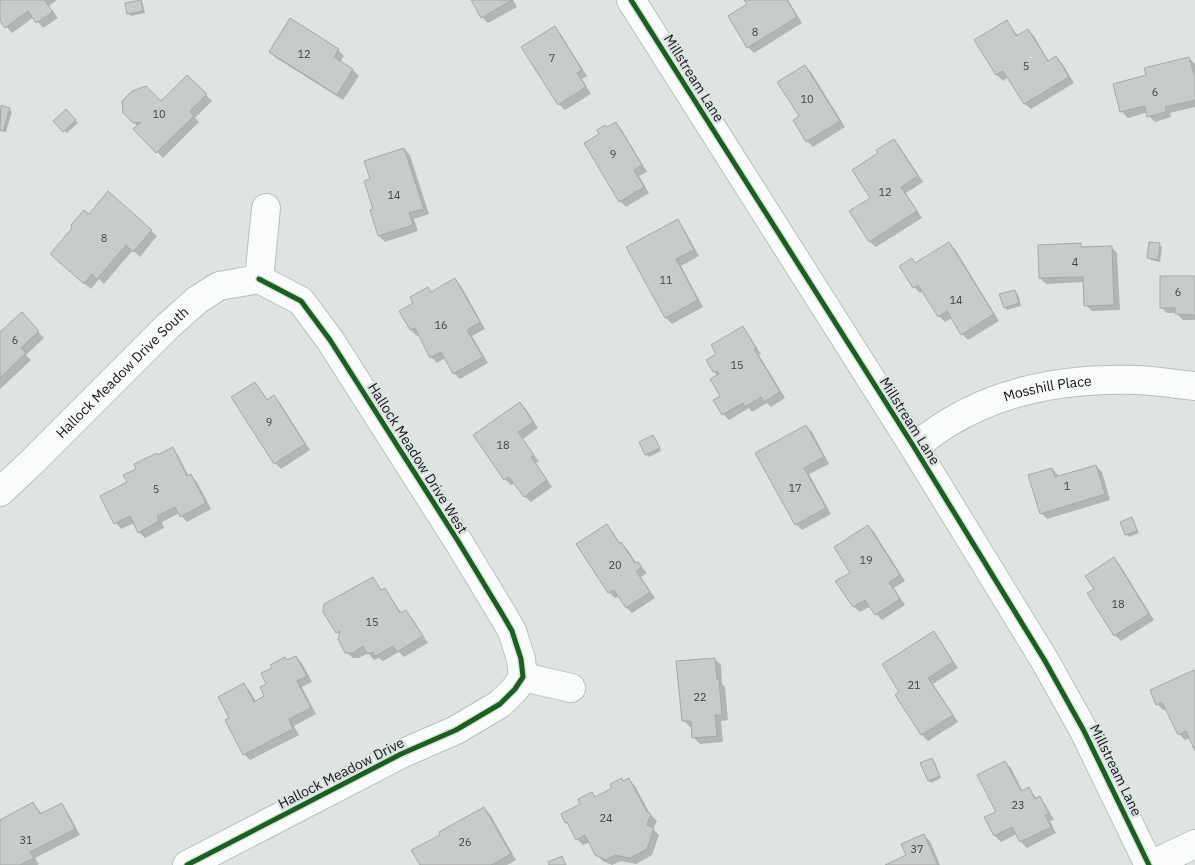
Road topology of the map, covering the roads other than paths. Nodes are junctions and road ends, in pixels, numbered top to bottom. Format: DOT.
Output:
graph roads {
  1 [pos="631,0"];
  2 [pos="266,208"];
  3 [pos="259,279"];
  4 [pos="1195,386"];
  5 [pos="914,447"];
  6 [pos="0,492"];
  7 [pos="523,677"];
  8 [pos="571,688"];
  9 [pos="1195,844"];
  10 [pos="187,865"];
  11 [pos="1150,865"];
  1 -- 5 [label="street, Millstream Lane"];
  2 -- 3 [label="street"];
  3 -- 6 [label="street, Hallock Meadow Drive South"];
  3 -- 7 [label="street, Hallock Meadow Drive West"];
  4 -- 5 [label="street, Mosshill Place"];
  5 -- 11 [label="street, Millstream Lane"];
  7 -- 8 [label="street"];
  7 -- 10 [label="street, Hallock Meadow Drive"];
  9 -- 11 [label="street"];
}
